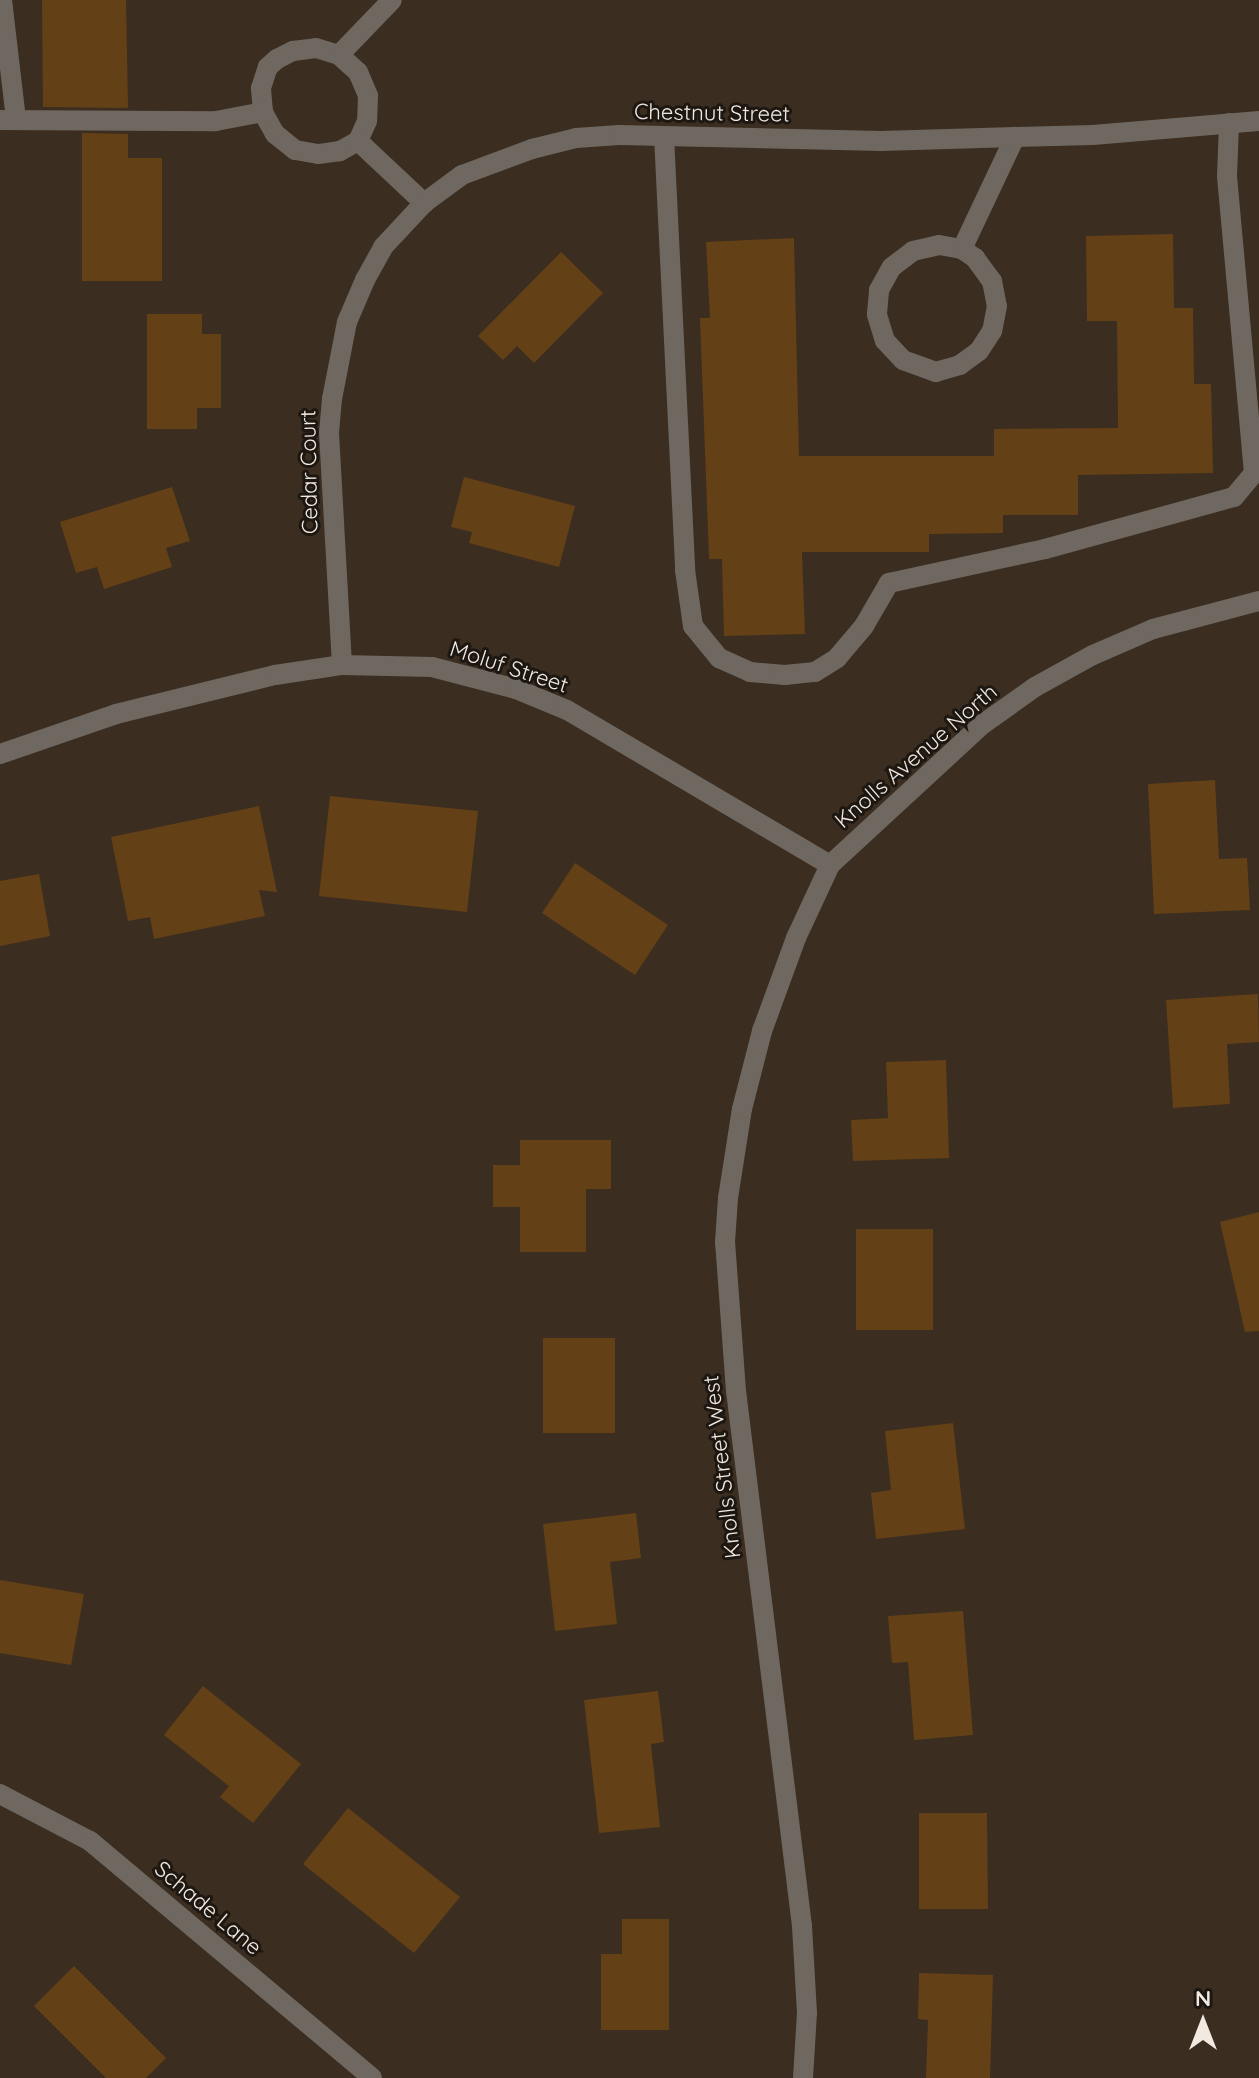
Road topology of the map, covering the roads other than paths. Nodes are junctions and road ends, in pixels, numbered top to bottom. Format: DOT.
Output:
graph roads {
  1 [pos="2,0"];
  2 [pos="392,0"];
  3 [pos="339,55"];
  4 [pos="263,112"];
  5 [pos="8,120"];
  6 [pos="1259,121"];
  7 [pos="1229,123"];
  8 [pos="664,136"];
  9 [pos="1015,137"];
  10 [pos="358,141"];
  11 [pos="424,203"];
  12 [pos="962,249"];
  13 [pos="1259,601"];
  14 [pos="342,665"];
  15 [pos="0,754"];
  16 [pos="830,865"];
  17 [pos="0,1794"];
  18 [pos="372,2078"];
  19 [pos="803,2078"];
  1 -- 5 [label="street"];
  2 -- 3 [label="street"];
  3 -- 4 [label="street"];
  3 -- 10 [label="street"];
  4 -- 5 [label="street"];
  4 -- 10 [label="street"];
  6 -- 7 [label="street, Chestnut Street"];
  7 -- 8 [label="street"];
  7 -- 9 [label="street, Chestnut Street"];
  8 -- 9 [label="street, Chestnut Street"];
  8 -- 11 [label="street, Chestnut Street"];
  9 -- 12 [label="street"];
  10 -- 11 [label="street"];
  11 -- 14 [label="street, Cedar Court"];
  12 -- 12 [label="street"];
  13 -- 16 [label="street, Knolls Avenue North"];
  14 -- 15 [label="street, Moluf Street"];
  14 -- 16 [label="street, Moluf Street"];
  16 -- 19 [label="street, Knolls Street West"];
  17 -- 18 [label="street, Schade Lane"];
}
